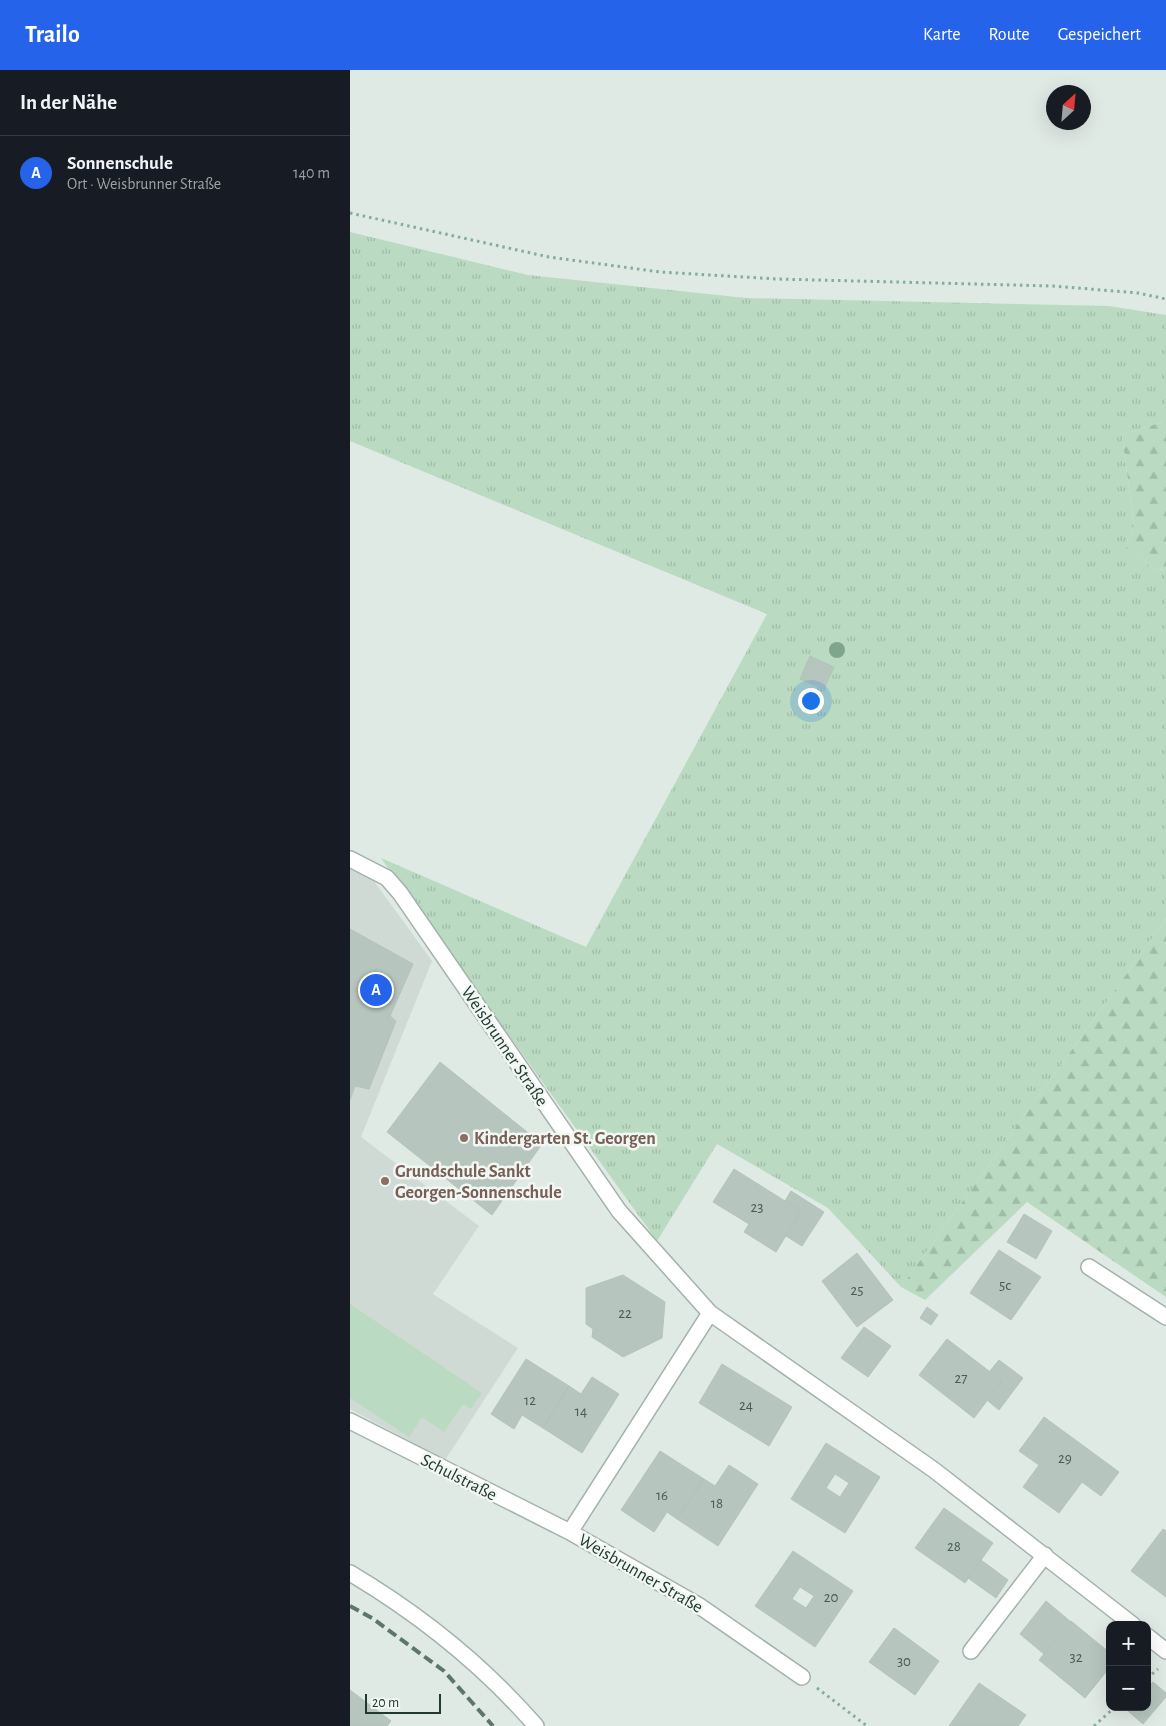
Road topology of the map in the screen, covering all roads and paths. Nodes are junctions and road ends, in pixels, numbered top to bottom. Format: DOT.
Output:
graph roads {
  1 [pos="350,213"];
  2 [pos="1166,299"];
  3 [pos="350,860"];
  4 [pos="1089,1267"];
  5 [pos="710,1313"];
  6 [pos="1166,1317"];
  7 [pos="350,1420"];
  8 [pos="570,1532"];
  9 [pos="1044,1555"];
  10 [pos="350,1573"];
  11 [pos="1128,1621"];
  12 [pos="1151,1639"];
  13 [pos="971,1651"];
  14 [pos="1166,1651"];
  15 [pos="802,1677"];
  16 [pos="1111,1711"];
  17 [pos="536,1726"];
  18 [pos="867,1726"];
  19 [pos="1094,1726"];
  1 -- 2 [label="path"];
  3 -- 5 [label="street, Weisbrunner Straße"];
  4 -- 6 [label="street"];
  5 -- 8 [label="street, Weisbrunner Straße"];
  5 -- 9 [label="street, Weisbrunner Straße"];
  7 -- 8 [label="street, Schulstraße"];
  8 -- 15 [label="street, Weisbrunner Straße"];
  9 -- 11 [label="street, Weisbrunner Straße"];
  9 -- 13 [label="street"];
  10 -- 17 [label="street"];
  12 -- 14 [label="street"];
  15 -- 18 [label="path"];
  16 -- 19 [label="path"];
}
